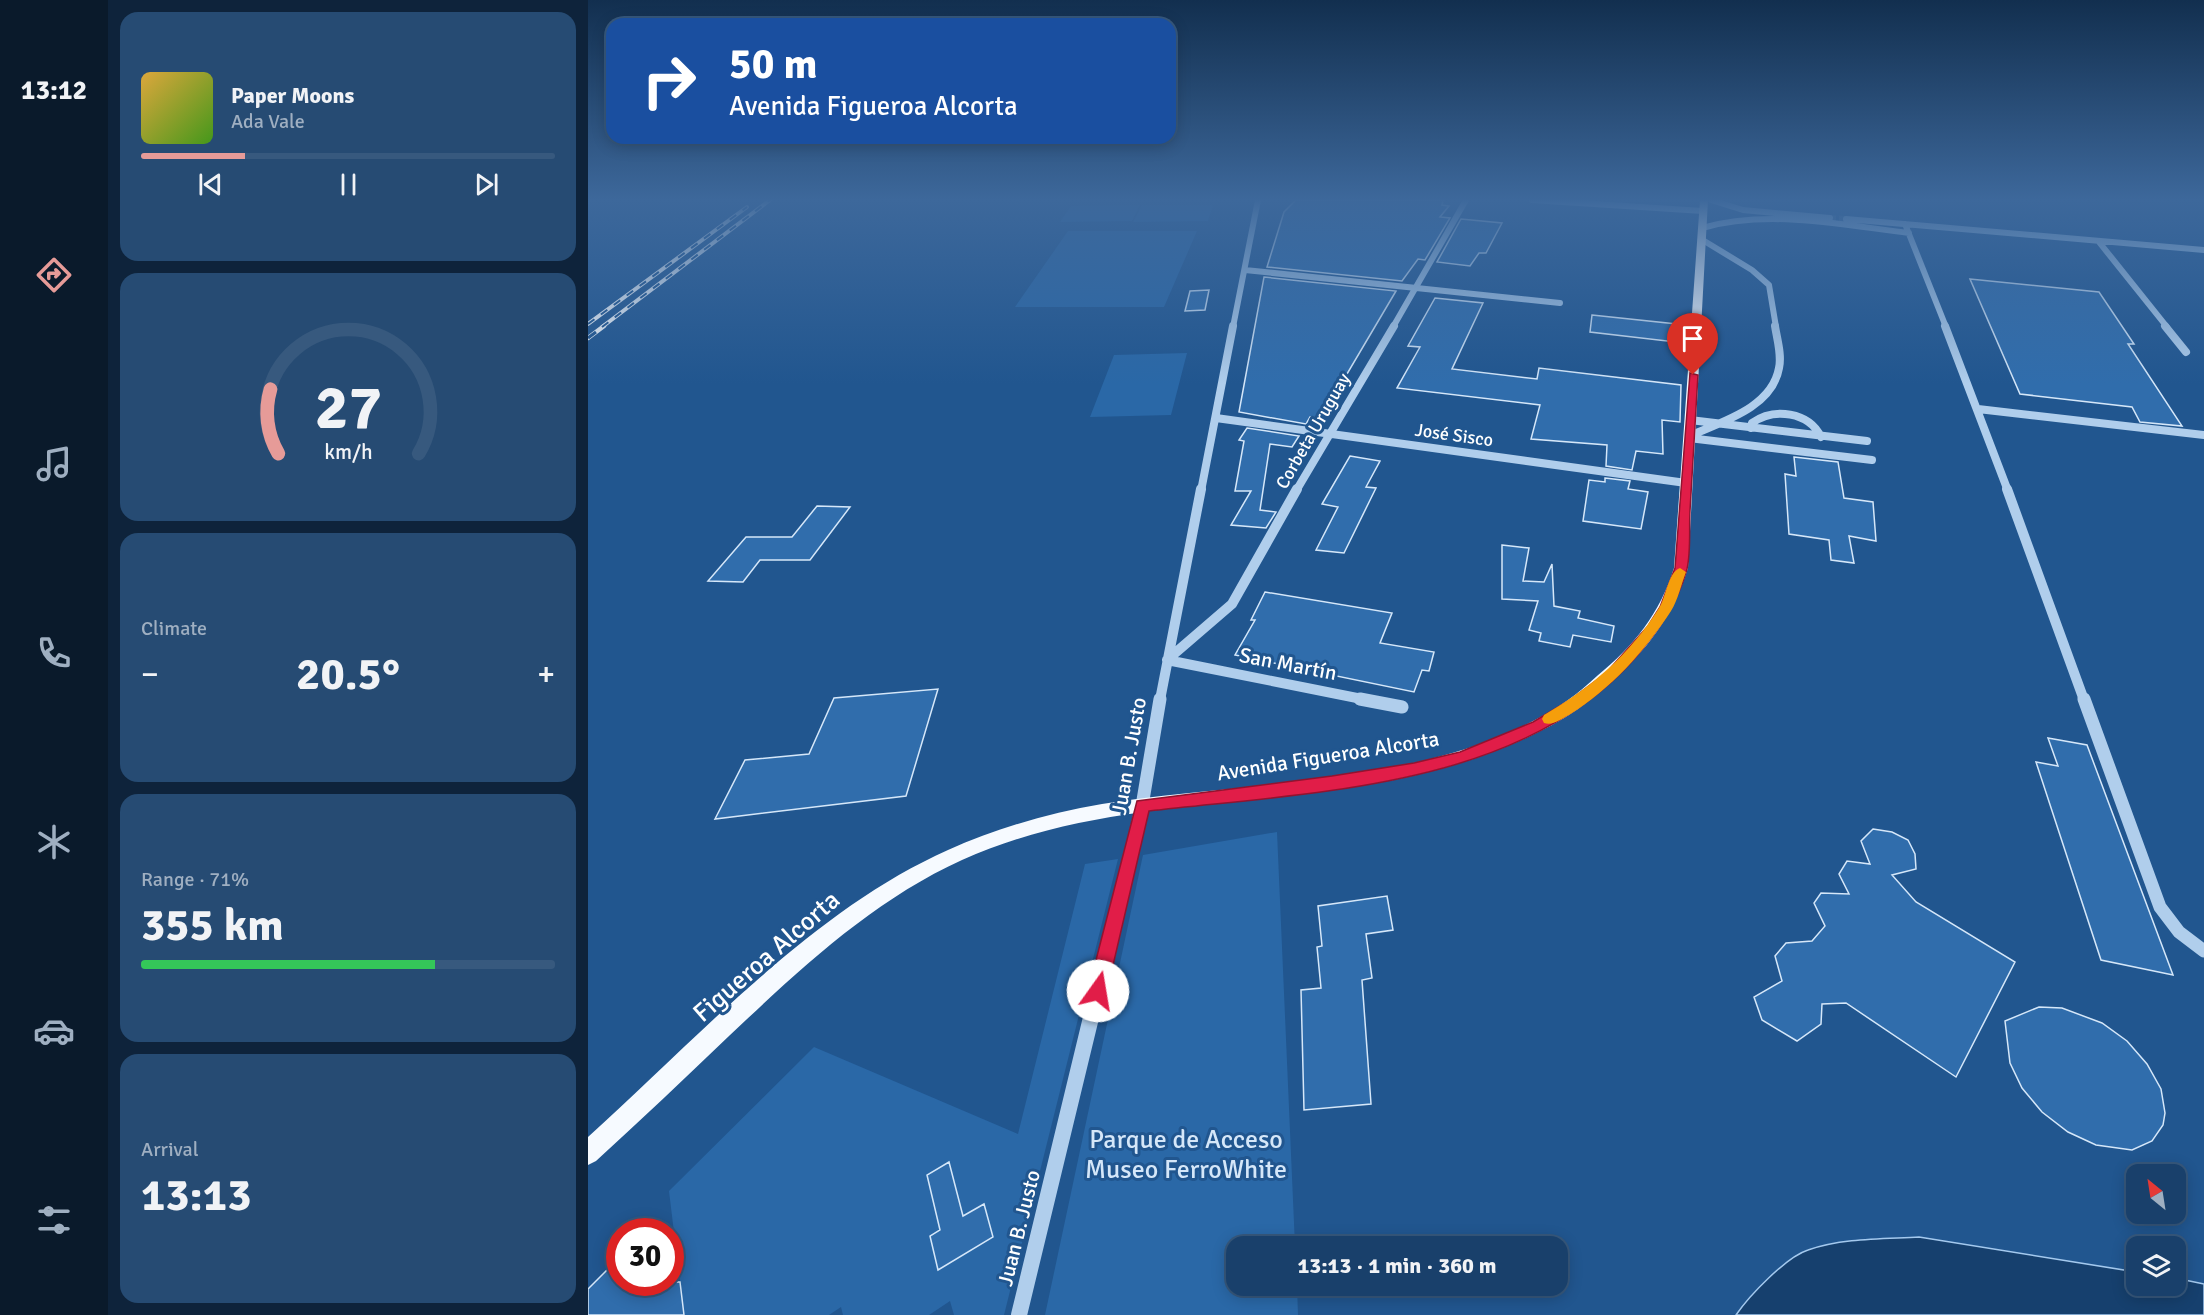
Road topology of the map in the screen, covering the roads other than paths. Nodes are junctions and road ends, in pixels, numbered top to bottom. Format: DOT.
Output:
graph roads {
  1 [pos="1247,261"];
  2 [pos="1432,261"];
  3 [pos="1699,261"];
  4 [pos="1740,261"];
  5 [pos="1920,261"];
  6 [pos="2114,261"];
  7 [pos="1245,270"];
  8 [pos="1417,289"];
  9 [pos="1560,303"];
  10 [pos="2186,352"];
  11 [pos="1978,409"];
  12 [pos="1216,418"];
  13 [pos="1690,420"];
  14 [pos="1716,423"];
  15 [pos="1751,428"];
  16 [pos="1328,433"];
  17 [pos="2204,435"];
  18 [pos="1689,437"];
  19 [pos="1821,437"];
  20 [pos="1867,441"];
  21 [pos="1872,460"];
  22 [pos="1686,483"];
  23 [pos="1167,660"];
  24 [pos="1402,707"];
  25 [pos="1142,806"];
  26 [pos="2204,951"];
  27 [pos="588,1153"];
  28 [pos="1019,1315"];
  1 -- 7 [label="street, Juan B. Justo"];
  2 -- 8 [label="street, Corbeta Uruguay"];
  3 -- 13 [label="main road, Avenida Figueroa Alcorta"];
  4 -- 14 [label="street"];
  5 -- 11 [label="street"];
  6 -- 10 [label="street"];
  7 -- 8 [label="street"];
  7 -- 12 [label="street, Juan B. Justo"];
  8 -- 9 [label="street"];
  8 -- 16 [label="street, Corbeta Uruguay"];
  11 -- 17 [label="street"];
  11 -- 26 [label="street"];
  12 -- 16 [label="street, José Sisco"];
  12 -- 23 [label="street, Juan B. Justo"];
  13 -- 14 [label="street"];
  13 -- 18 [label="main road, Avenida Figueroa Alcorta"];
  14 -- 15 [label="street"];
  14 -- 18 [label="street"];
  15 -- 19 [label="street"];
  15 -- 19 [label="street"];
  16 -- 22 [label="street, José Sisco"];
  16 -- 23 [label="street, Corbeta Uruguay"];
  18 -- 21 [label="street"];
  18 -- 22 [label="main road, Avenida Figueroa Alcorta"];
  19 -- 20 [label="street"];
  22 -- 25 [label="main road, Avenida Figueroa Alcorta"];
  23 -- 24 [label="street, San Martín"];
  23 -- 25 [label="street, Juan B. Justo"];
  25 -- 27 [label="main road, Figueroa Alcorta"];
  25 -- 28 [label="street, Juan B. Justo"];
}
